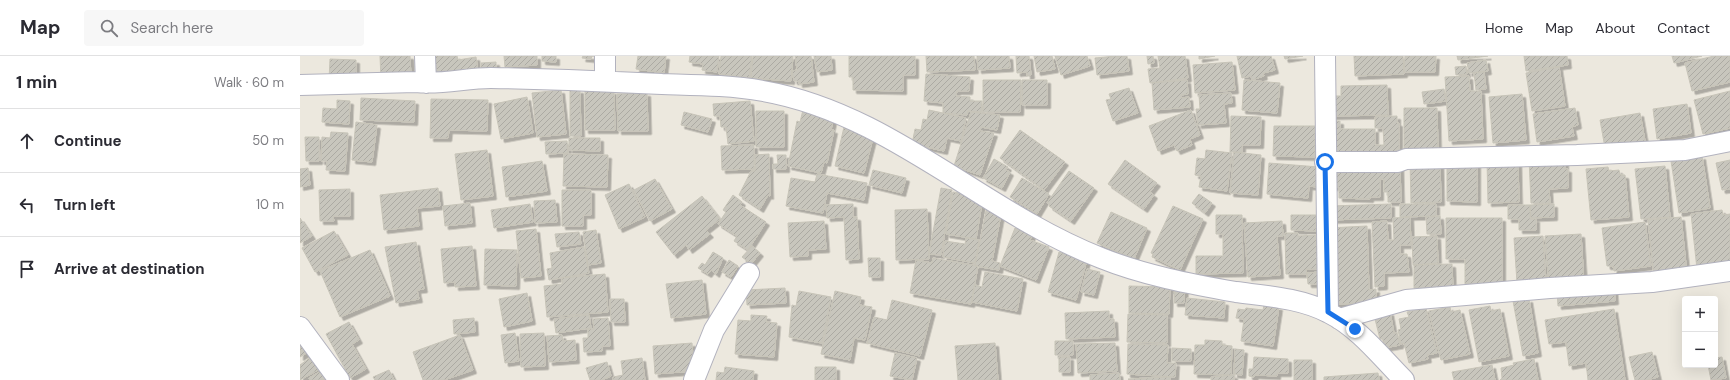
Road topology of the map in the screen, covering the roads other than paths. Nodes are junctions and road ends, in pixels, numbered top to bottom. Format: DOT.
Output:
graph roads {
  1 [pos="425,56"];
  2 [pos="605,56"];
  3 [pos="1325,56"];
  4 [pos="605,81"];
  5 [pos="426,83"];
  6 [pos="300,85"];
  7 [pos="1730,141"];
  8 [pos="1325,162"];
  9 [pos="1730,271"];
  10 [pos="749,273"];
  11 [pos="1333,315"];
  12 [pos="300,327"];
  13 [pos="339,380"];
  14 [pos="694,380"];
  15 [pos="1404,380"];
  1 -- 5 [label="street"];
  2 -- 4 [label="street"];
  3 -- 8 [label="street"];
  4 -- 5 [label="street"];
  4 -- 11 [label="street"];
  5 -- 6 [label="street"];
  7 -- 8 [label="street"];
  8 -- 11 [label="street"];
  9 -- 11 [label="street"];
  10 -- 14 [label="street"];
  11 -- 15 [label="street"];
  12 -- 13 [label="street"];
}
